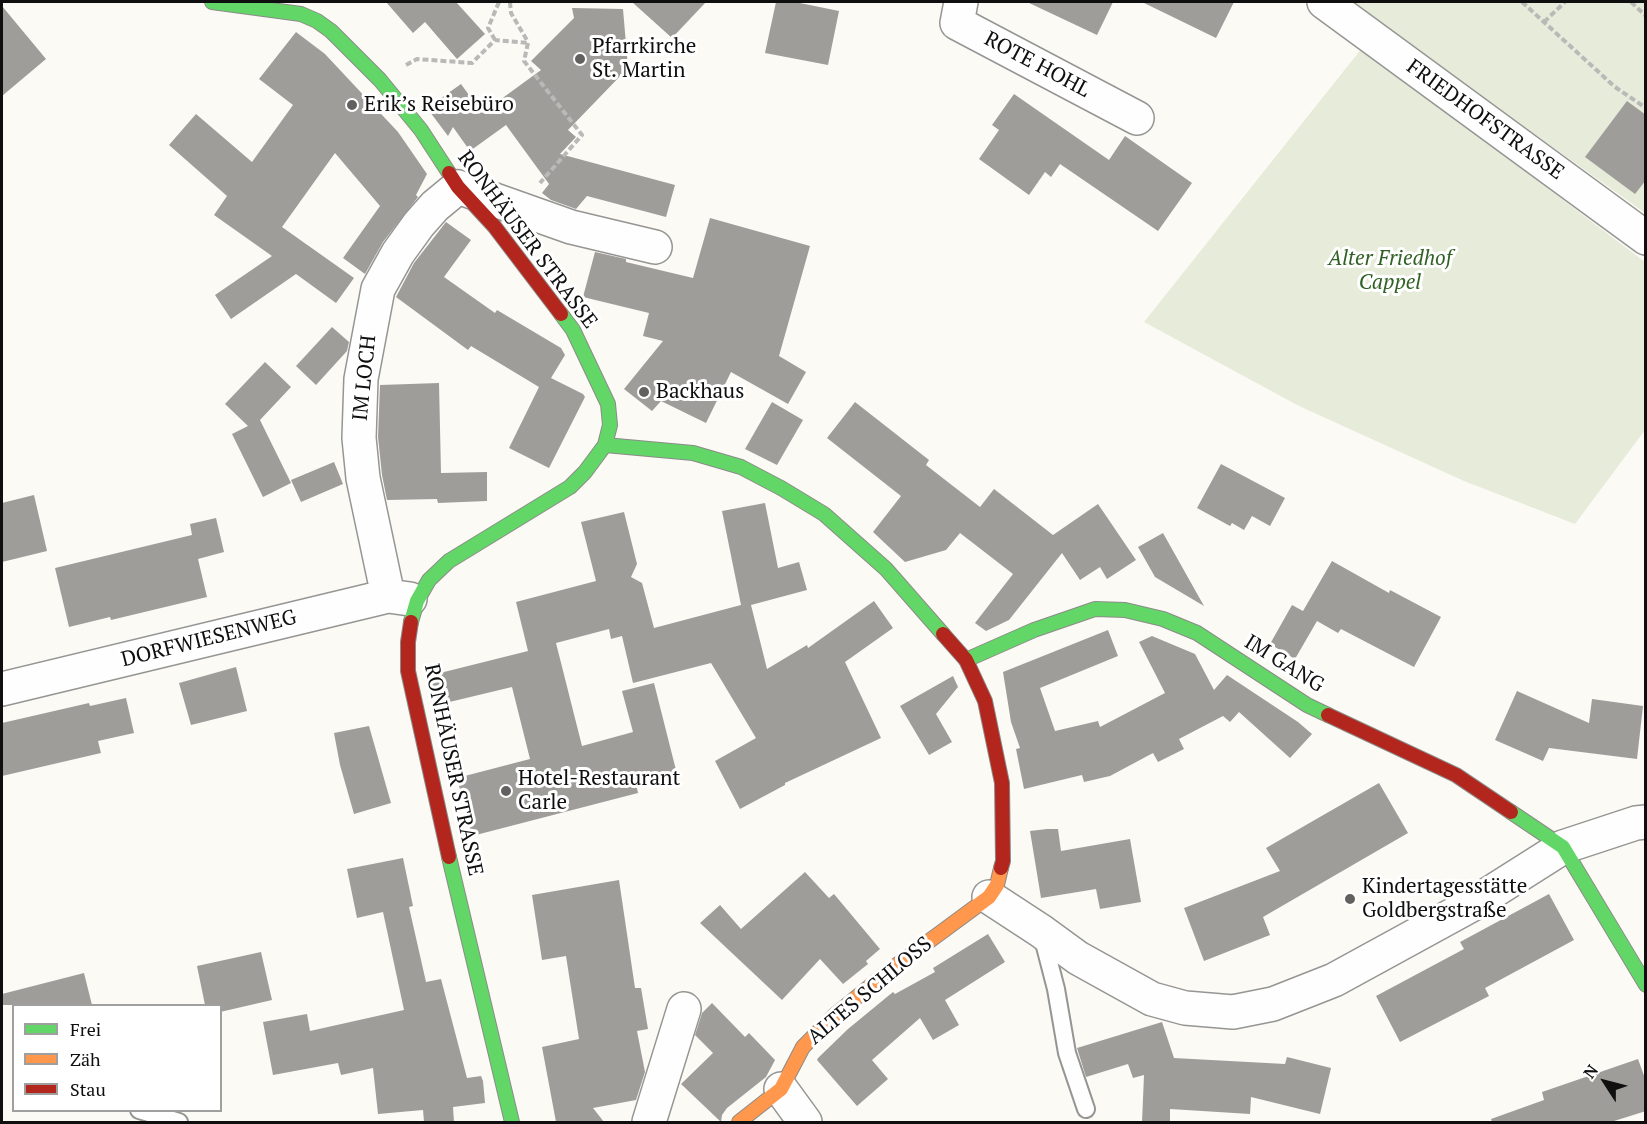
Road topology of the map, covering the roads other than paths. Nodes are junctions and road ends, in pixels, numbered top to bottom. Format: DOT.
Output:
graph roads {
  1 [pos="212,2"];
  2 [pos="961,2"];
  3 [pos="1324,2"];
  4 [pos="300,8"];
  5 [pos="1137,118"];
  6 [pos="458,187"];
  7 [pos="1646,238"];
  8 [pos="655,247"];
  9 [pos="605,445"];
  10 [pos="403,598"];
  11 [pos="966,660"];
  12 [pos="2,689"];
  13 [pos="1646,822"];
  14 [pos="1563,847"];
  15 [pos="989,897"];
  16 [pos="1041,931"];
  17 [pos="1646,985"];
  18 [pos="684,1009"];
  19 [pos="781,1089"];
  20 [pos="1086,1109"];
  21 [pos="146,1112"];
  22 [pos="178,1122"];
  23 [pos="512,1122"];
  24 [pos="649,1122"];
  25 [pos="739,1122"];
  26 [pos="805,1122"];
  1 -- 4 [label="street"];
  2 -- 5 [label="street, ROTE HOHL"];
  3 -- 7 [label="street, FRIEDHOFSTRASSE"];
  4 -- 6 [label="street, RONHÄUSER STRASSE"];
  6 -- 8 [label="street"];
  6 -- 9 [label="street, RONHÄUSER STRASSE"];
  6 -- 10 [label="street, IM LOCH"];
  9 -- 10 [label="street, RONHÄUSER STRASSE"];
  9 -- 11 [label="street"];
  10 -- 12 [label="street, DORFWIESENWEG"];
  10 -- 23 [label="street, RONHÄUSER STRASSE"];
  11 -- 14 [label="street, IM GANG"];
  11 -- 15 [label="street"];
  13 -- 14 [label="street"];
  14 -- 16 [label="street"];
  14 -- 17 [label="street"];
  15 -- 16 [label="street"];
  15 -- 19 [label="street, ALTES SCHLOSS"];
  16 -- 20 [label="lane"];
  18 -- 24 [label="street"];
  19 -- 25 [label="street, ALTES SCHLOSS"];
  19 -- 26 [label="street"];
  21 -- 22 [label="lane"];
}
